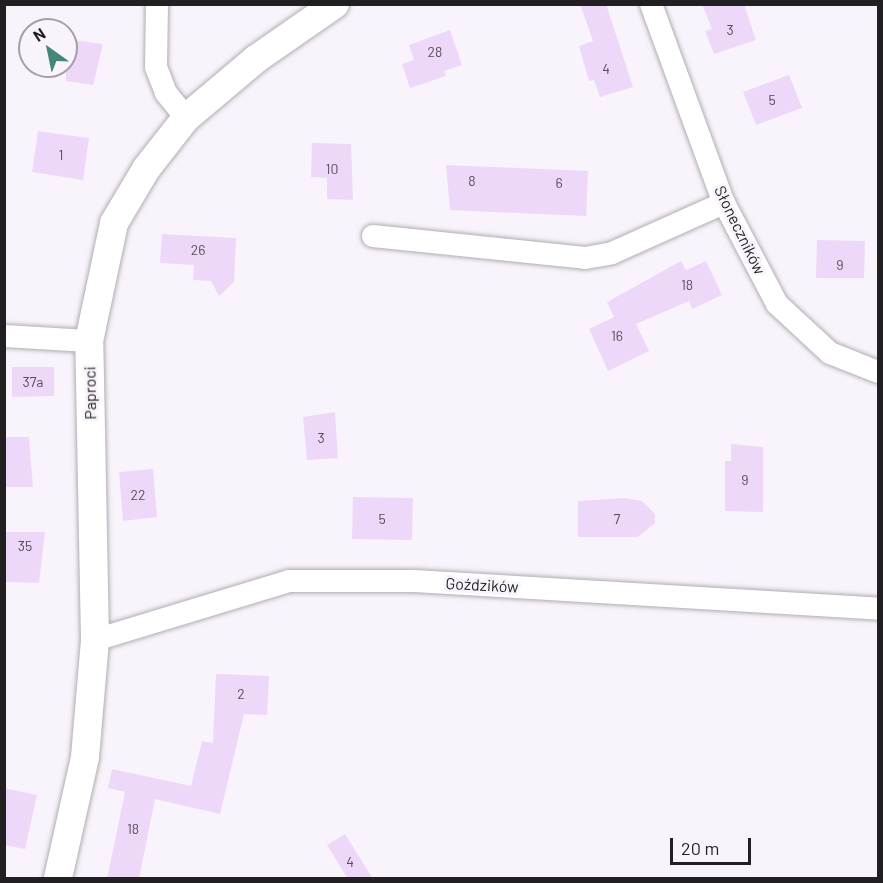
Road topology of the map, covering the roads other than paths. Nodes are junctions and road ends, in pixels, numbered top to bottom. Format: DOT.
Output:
graph roads {
  1 [pos="157,4"];
  2 [pos="335,4"];
  3 [pos="651,4"];
  4 [pos="186,118"];
  5 [pos="724,203"];
  6 [pos="373,236"];
  7 [pos="4,336"];
  8 [pos="89,341"];
  9 [pos="879,372"];
  10 [pos="879,609"];
  11 [pos="94,640"];
  12 [pos="58,879"];
  1 -- 4 [label="street"];
  2 -- 4 [label="street, Paproci"];
  3 -- 5 [label="street, Słoneczników"];
  4 -- 8 [label="street, Paproci"];
  5 -- 6 [label="street"];
  5 -- 9 [label="street, Słoneczników"];
  7 -- 8 [label="street"];
  8 -- 11 [label="street, Paproci"];
  10 -- 11 [label="street, Goździków"];
  11 -- 12 [label="street, Paproci"];
}
